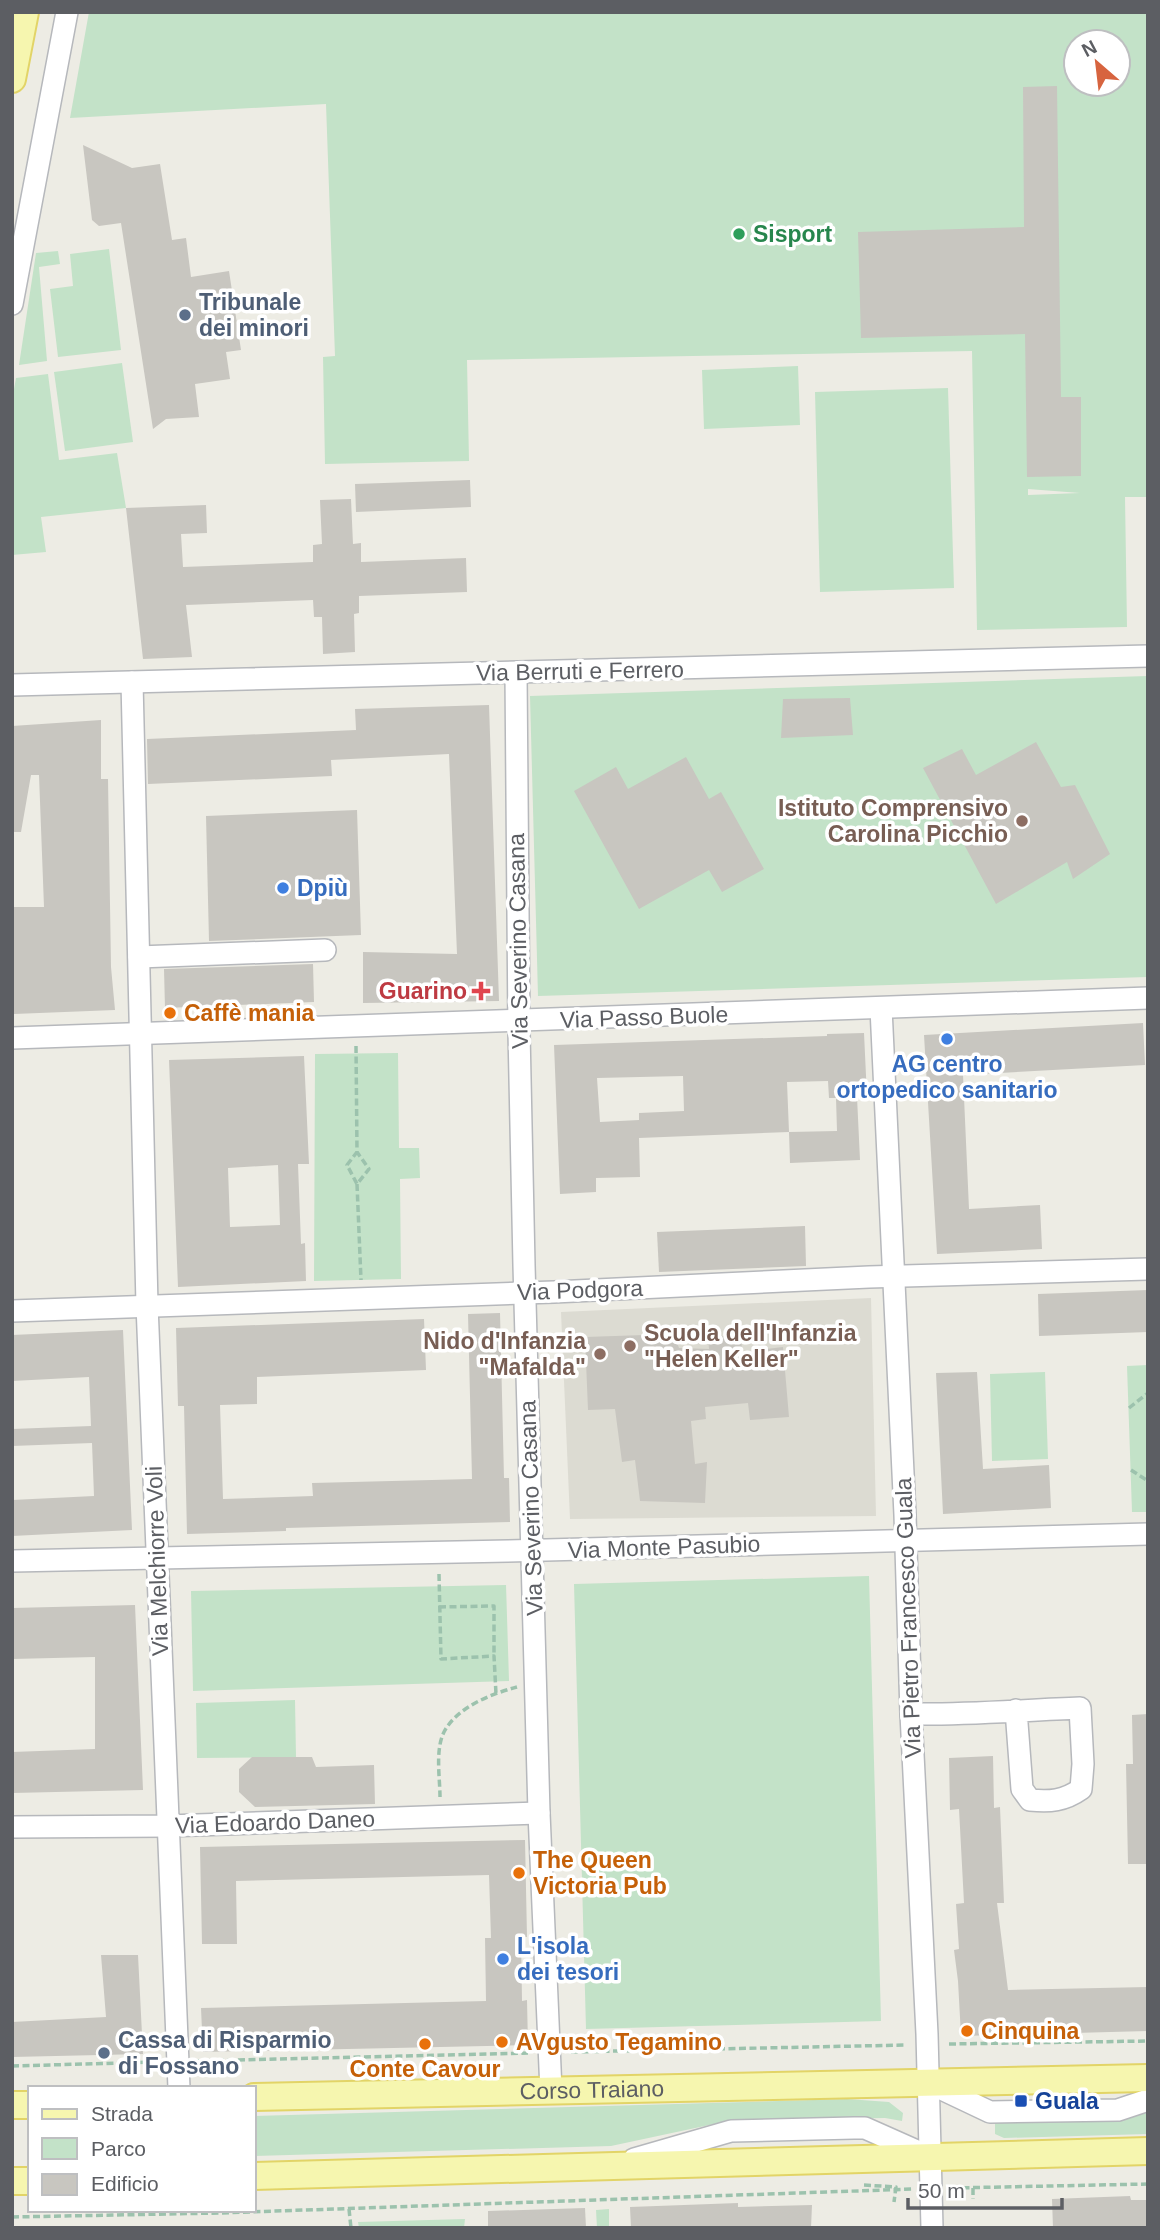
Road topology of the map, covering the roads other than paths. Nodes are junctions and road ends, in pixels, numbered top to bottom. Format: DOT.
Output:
graph roads {
  1 [pos="67,12"];
  2 [pos="28,16"];
  3 [pos="12,79"];
  4 [pos="12,304"];
  5 [pos="1148,656"];
  6 [pos="516,673"];
  7 [pos="132,682"];
  8 [pos="12,685"];
  9 [pos="326,950"];
  10 [pos="139,957"];
  11 [pos="1148,998"];
  12 [pos="881,1008"];
  13 [pos="519,1021"];
  14 [pos="141,1034"];
  15 [pos="12,1038"];
  16 [pos="1148,1269"];
  17 [pos="894,1276"];
  18 [pos="525,1292"];
  19 [pos="147,1305"];
  20 [pos="12,1311"];
  21 [pos="1148,1534"];
  22 [pos="905,1540"];
  23 [pos="533,1550"];
  24 [pos="157,1556"];
  25 [pos="12,1561"];
  26 [pos="1016,1710"];
  27 [pos="911,1714"];
  28 [pos="538,1814"];
  29 [pos="167,1826"];
  30 [pos="12,1827"];
  31 [pos="1148,2078"];
  32 [pos="929,2083"];
  33 [pos="179,2086"];
  34 [pos="551,2091"];
  35 [pos="256,2097"];
  36 [pos="1148,2101"];
  37 [pos="1148,2151"];
  38 [pos="930,2157"];
  39 [pos="256,2176"];
  40 [pos="932,2228"];
  1 -- 4 [label="street"];
  2 -- 3 [label="main road"];
  5 -- 6 [label="street, Via Berruti e Ferrero"];
  6 -- 7 [label="street, Via Berruti e Ferrero"];
  6 -- 13 [label="street, Via Severino Casana"];
  7 -- 8 [label="street, Via Berruti e Ferrero"];
  7 -- 10 [label="street"];
  9 -- 10 [label="street"];
  10 -- 14 [label="street"];
  11 -- 12 [label="street, Via Passo Buole"];
  12 -- 13 [label="street, Via Passo Buole"];
  12 -- 17 [label="street, Via Pietro Francesco Guala"];
  13 -- 14 [label="street, Via Passo Buole"];
  13 -- 18 [label="street, Via Severino Casana"];
  14 -- 15 [label="street, Via Passo Buole"];
  14 -- 19 [label="street, Via Melchiorre Voli"];
  16 -- 17 [label="street, Via Podgora"];
  17 -- 18 [label="street, Via Podgora"];
  17 -- 22 [label="street, Via Pietro Francesco Guala"];
  18 -- 19 [label="street, Via Podgora"];
  18 -- 23 [label="street, Via Severino Casana"];
  19 -- 20 [label="street, Via Podgora"];
  19 -- 24 [label="street, Via Melchiorre Voli"];
  21 -- 22 [label="street, Via Monte Pasubio"];
  22 -- 23 [label="street, Via Monte Pasubio"];
  22 -- 27 [label="street, Via Pietro Francesco Guala"];
  23 -- 24 [label="street, Via Monte Pasubio"];
  23 -- 28 [label="street, Via Severino Casana"];
  24 -- 25 [label="street, Via Monte Pasubio"];
  24 -- 29 [label="street, Via Melchiorre Voli"];
  26 -- 26 [label="street"];
  26 -- 27 [label="street"];
  27 -- 32 [label="street, Via Pietro Francesco Guala"];
  28 -- 29 [label="street, Via Edoardo Daneo"];
  28 -- 34 [label="street, Via Severino Casana"];
  29 -- 30 [label="street, Via Edoardo Daneo"];
  29 -- 33 [label="street, Via Melchiorre Voli"];
  31 -- 32 [label="main road, Corso Traiano"];
  32 -- 34 [label="main road, Corso Traiano"];
  32 -- 36 [label="street, Corso Traiano"];
  32 -- 38 [label="street, Via Pietro Francesco Guala"];
  34 -- 35 [label="main road, Corso Traiano"];
  37 -- 38 [label="main road"];
  38 -- 39 [label="main road"];
  38 -- 40 [label="street, Via Pietro Francesco Guala"];
}
